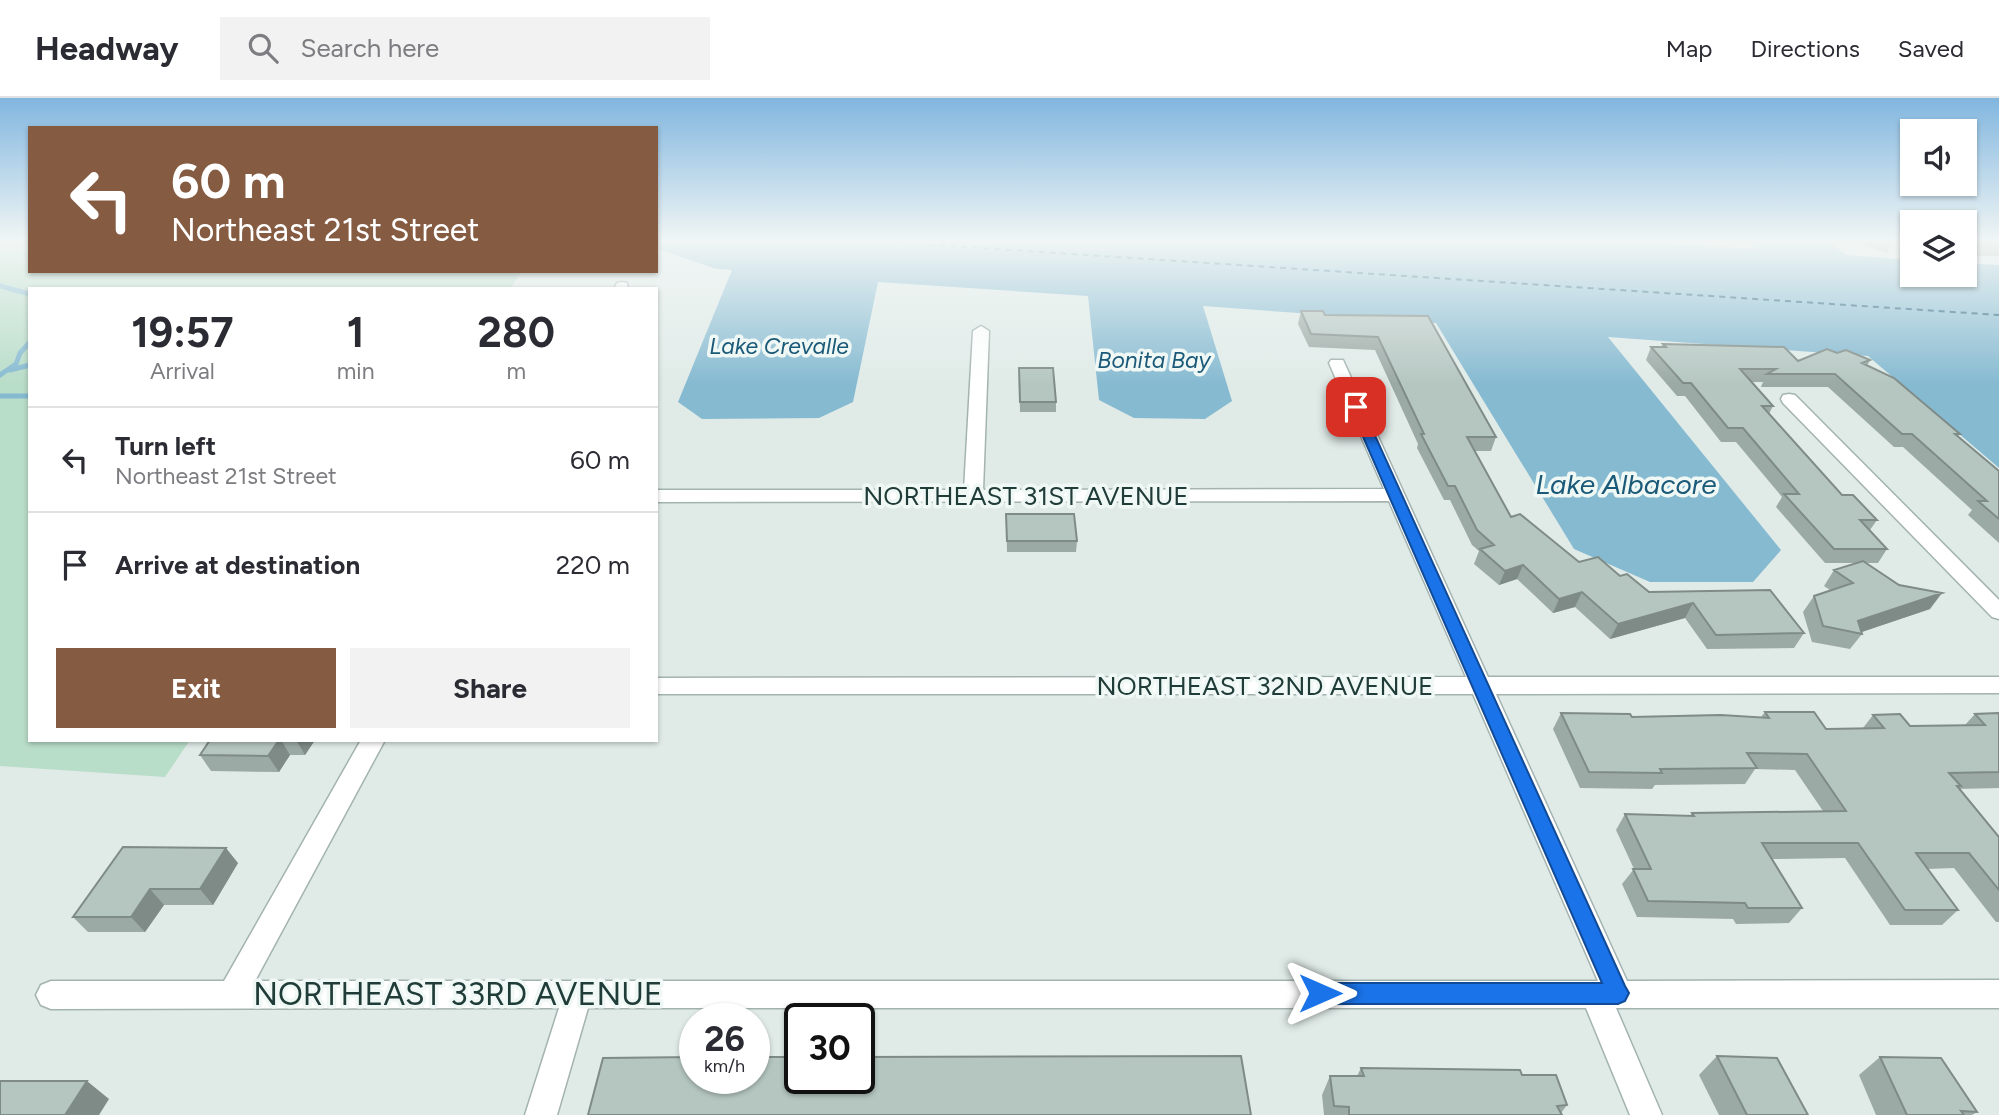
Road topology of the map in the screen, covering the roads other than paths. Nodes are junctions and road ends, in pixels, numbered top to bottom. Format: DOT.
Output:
graph roads {
  1 [pos="981,331"];
  2 [pos="1337,363"];
  3 [pos="1789,399"];
  4 [pos="1395,495"];
  5 [pos="658,496"];
  6 [pos="973,496"];
  7 [pos="1999,611"];
  8 [pos="1999,685"];
  9 [pos="658,686"];
  10 [pos="1480,686"];
  11 [pos="372,742"];
  12 [pos="578,993"];
  13 [pos="1606,993"];
  14 [pos="1999,993"];
  15 [pos="51,995"];
  16 [pos="233,995"];
  17 [pos="541,1115"];
  18 [pos="1646,1115"];
  1 -- 6 [label="street"];
  2 -- 4 [label="street"];
  3 -- 7 [label="street"];
  4 -- 6 [label="street, NORTHEAST 31ST AVENUE"];
  4 -- 10 [label="street"];
  5 -- 6 [label="street, NORTHEAST 31ST AVENUE"];
  8 -- 10 [label="street, NORTHEAST 32ND AVENUE"];
  9 -- 10 [label="street, NORTHEAST 32ND AVENUE"];
  10 -- 13 [label="street"];
  11 -- 16 [label="street"];
  12 -- 13 [label="street, NORTHEAST 33RD AVENUE"];
  12 -- 16 [label="street, NORTHEAST 33RD AVENUE"];
  12 -- 17 [label="street"];
  13 -- 14 [label="street, NORTHEAST 33RD AVENUE"];
  13 -- 18 [label="street"];
  15 -- 16 [label="street, NORTHEAST 33RD AVENUE"];
}
